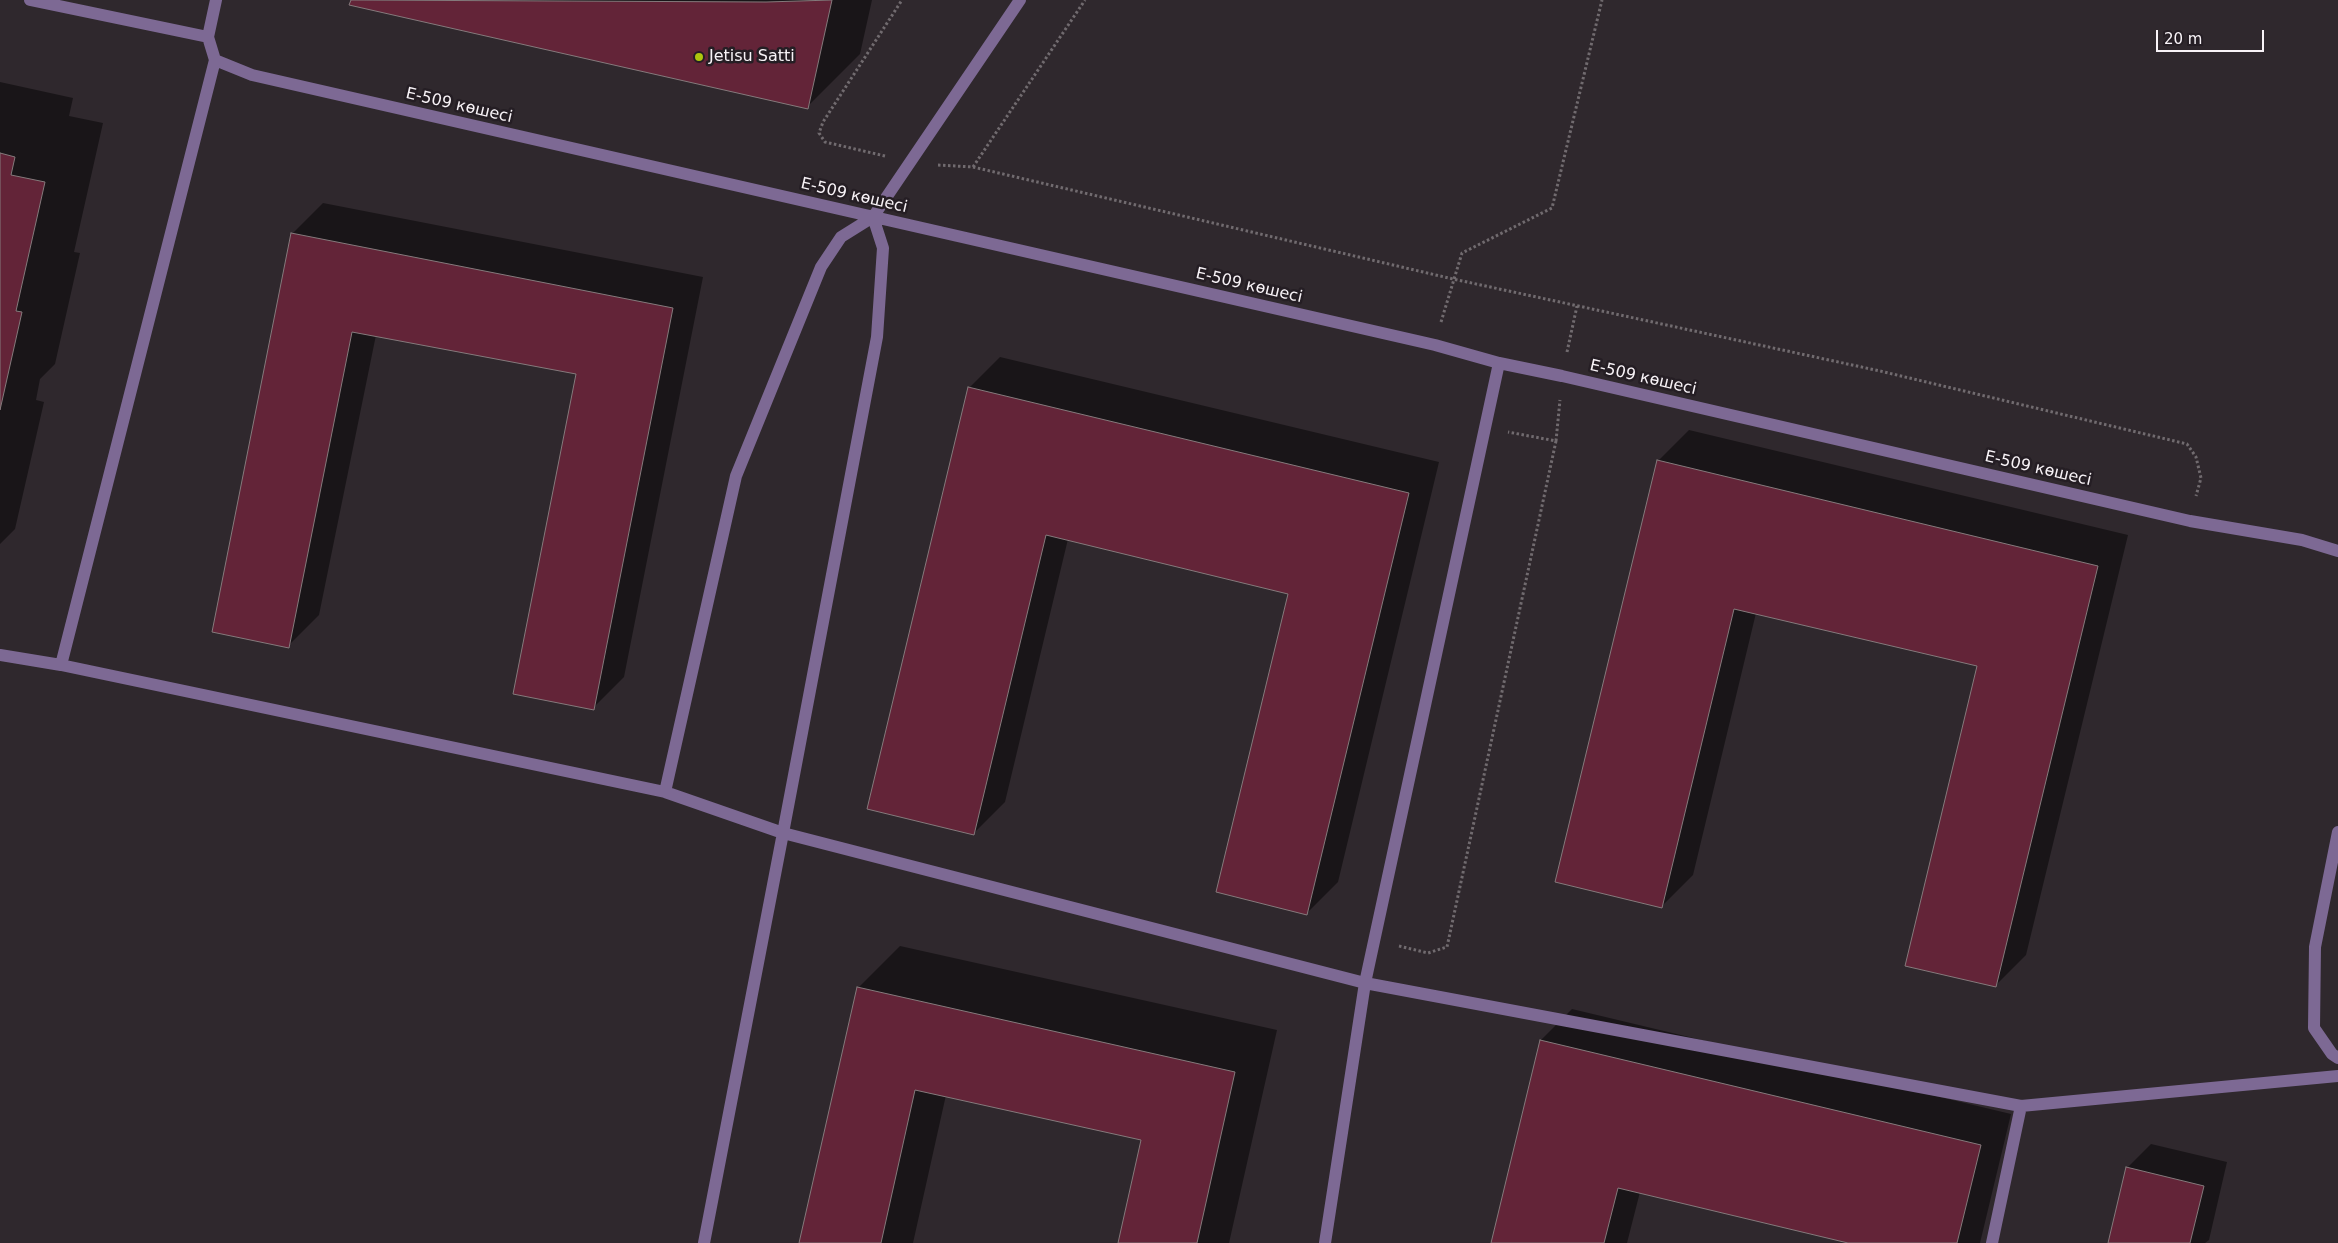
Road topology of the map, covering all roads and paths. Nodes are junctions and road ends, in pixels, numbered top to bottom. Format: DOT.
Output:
graph roads {
  1 [pos="30,0"];
  2 [pos="216,0"];
  3 [pos="902,0"];
  4 [pos="1020,0"];
  5 [pos="1085,0"];
  6 [pos="1602,0"];
  7 [pos="208,37"];
  8 [pos="214,60"];
  9 [pos="911,163"];
  10 [pos="973,168"];
  11 [pos="873,217"];
  12 [pos="1453,279"];
  13 [pos="1434,345"];
  14 [pos="1499,364"];
  15 [pos="1486,428"];
  16 [pos="2190,521"];
  17 [pos="2338,551"];
  18 [pos="0,655"];
  19 [pos="61,665"];
  20 [pos="665,792"];
  21 [pos="2338,832"];
  22 [pos="783,833"];
  23 [pos="1374,939"];
  24 [pos="1365,983"];
  25 [pos="2338,1058"];
  26 [pos="2338,1076"];
  27 [pos="2022,1106"];
  28 [pos="704,1243"];
  29 [pos="1325,1243"];
  30 [pos="1992,1243"];
  1 -- 7 [label="street"];
  2 -- 7 [label="street"];
  3 -- 9 [label="path"];
  4 -- 9 [label="street"];
  5 -- 10 [label="path"];
  6 -- 12 [label="path"];
  7 -- 8 [label="street"];
  8 -- 11 [label="street, Е-509 көшесі"];
  8 -- 19 [label="street"];
  9 -- 10 [label="path"];
  9 -- 11 [label="street"];
  10 -- 12 [label="path"];
  11 -- 13 [label="street, Е-509 көшесі"];
  11 -- 20 [label="street"];
  11 -- 22 [label="street"];
  12 -- 13 [label="path"];
  12 -- 16 [label="path"];
  13 -- 14 [label="street, Е-509 көшесі"];
  14 -- 15 [label="street"];
  14 -- 16 [label="street, Е-509 көшесі"];
  15 -- 23 [label="street"];
  15 -- 23 [label="path"];
  16 -- 17 [label="street, Е-509 көшесі"];
  18 -- 19 [label="street"];
  19 -- 20 [label="street"];
  20 -- 22 [label="street"];
  21 -- 25 [label="street"];
  22 -- 24 [label="street"];
  22 -- 28 [label="street"];
  23 -- 24 [label="street"];
  24 -- 27 [label="street"];
  24 -- 29 [label="street"];
  26 -- 27 [label="street"];
  27 -- 30 [label="street"];
}
